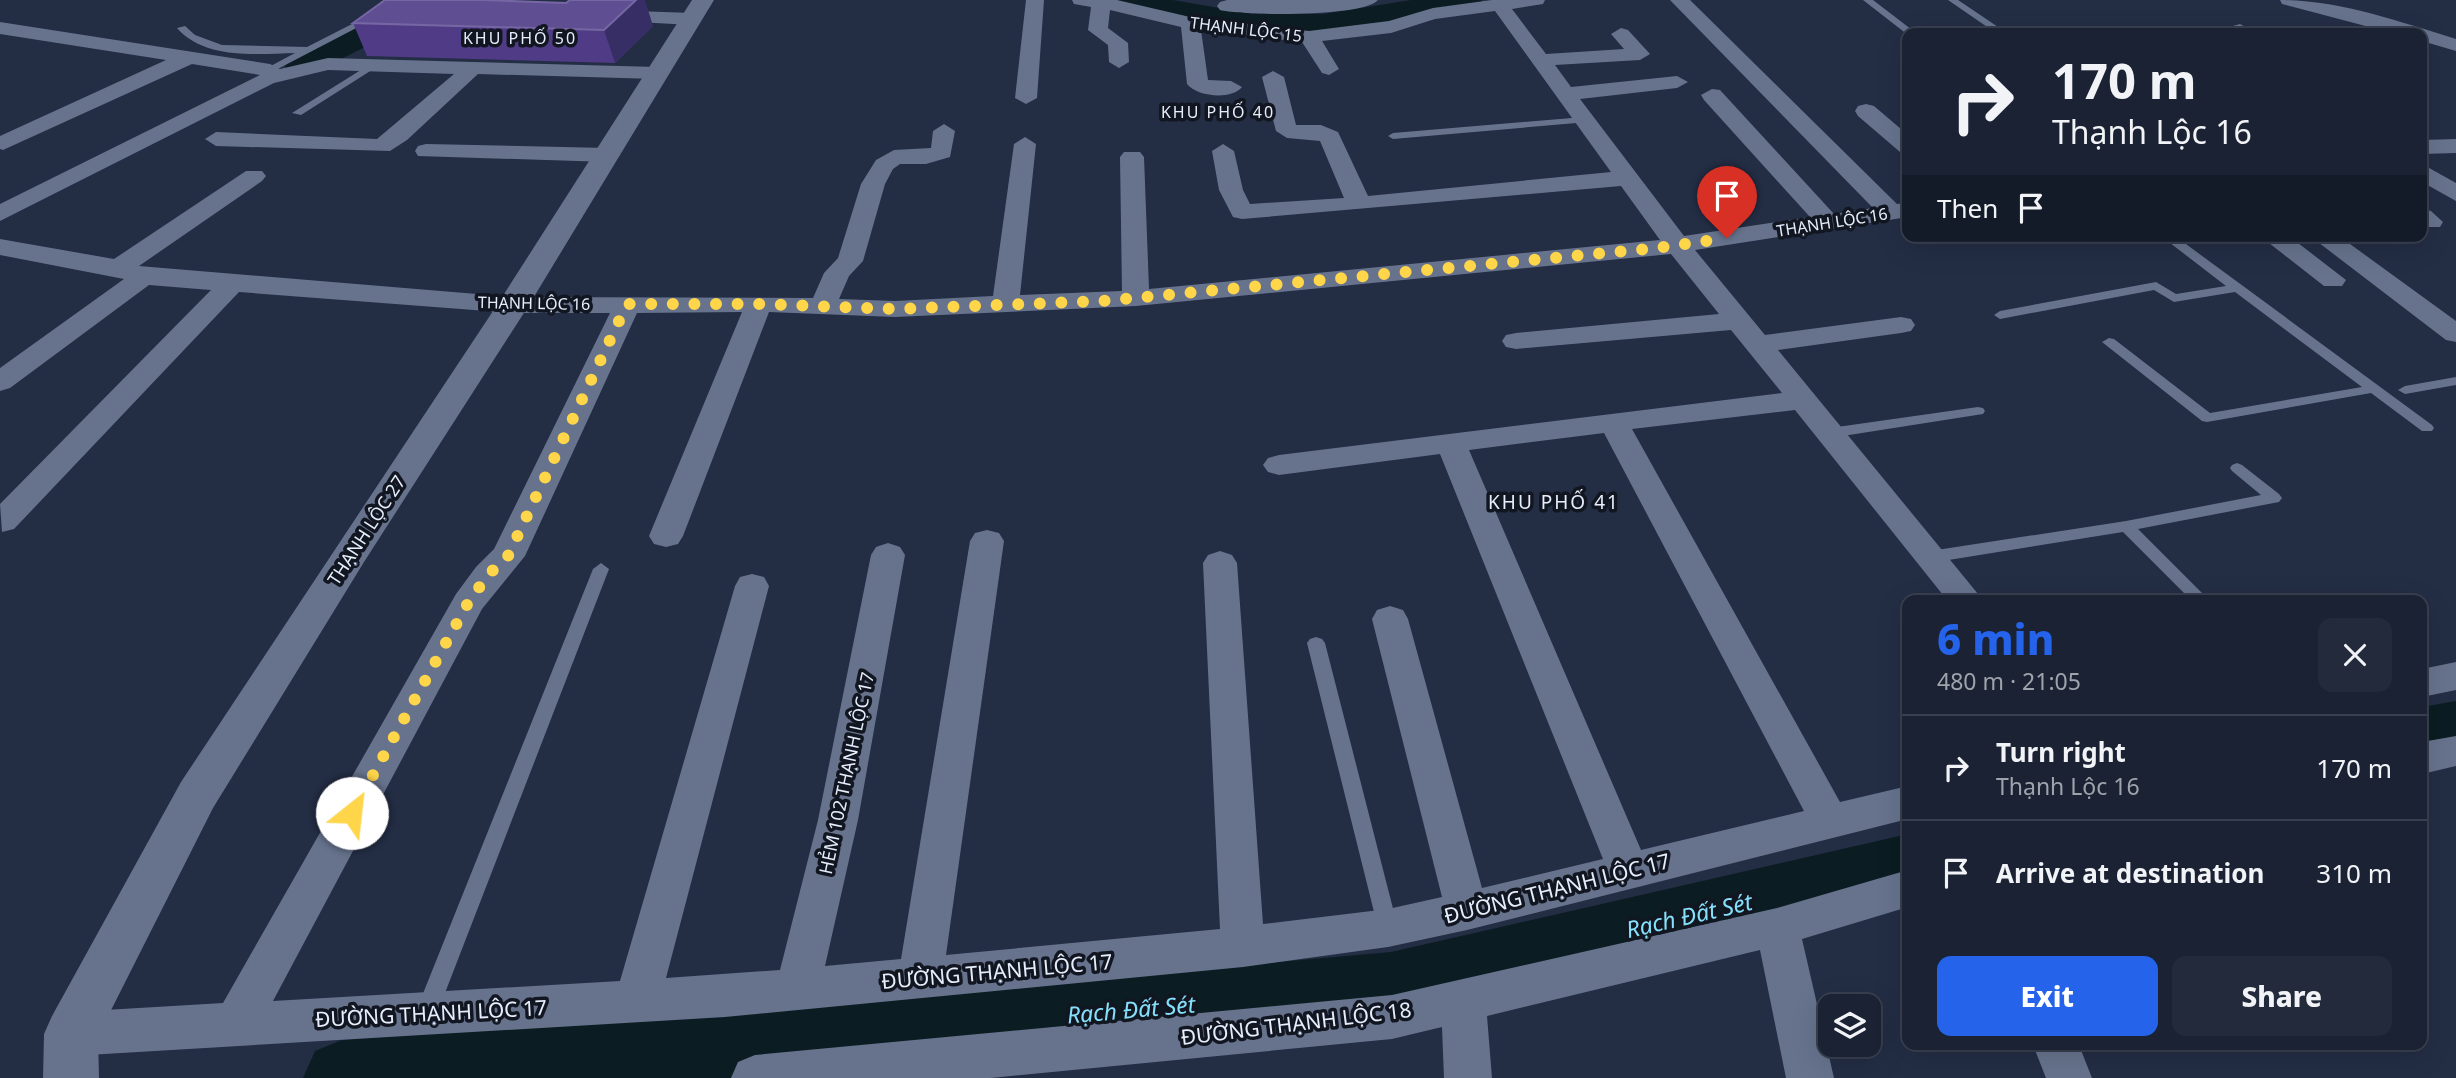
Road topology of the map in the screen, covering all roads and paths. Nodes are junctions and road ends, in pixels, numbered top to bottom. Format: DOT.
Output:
graph roads {
  1 [pos="1035,0"];
  2 [pos="1081,0"];
  3 [pos="1369,0"];
  4 [pos="1536,0"];
  5 [pos="1679,0"];
  6 [pos="1867,0"];
  7 [pos="1952,0"];
  8 [pos="2289,0"];
  9 [pos="1101,3"];
  10 [pos="1333,3"];
  11 [pos="416,4"];
  12 [pos="1210,4"];
  13 [pos="1499,4"];
  14 [pos="698,9"];
  15 [pos="587,15"];
  16 [pos="1191,23"];
  17 [pos="0,28"];
  18 [pos="182,28"];
  19 [pos="1904,28"];
  20 [pos="1994,28"];
  21 [pos="2395,28"];
  22 [pos="1621,34"];
  23 [pos="1309,37"];
  24 [pos="189,57"];
  25 [pos="309,59"];
  26 [pos="1541,60"];
  27 [pos="1119,62"];
  28 [pos="372,66"];
  29 [pos="472,68"];
  30 [pos="1329,69"];
  31 [pos="269,74"];
  32 [pos="657,74"];
  33 [pos="1273,77"];
  34 [pos="1677,82"];
  35 [pos="1231,87"];
  36 [pos="1566,94"];
  37 [pos="1712,95"];
  38 [pos="1026,98"];
  39 [pos="1866,111"];
  40 [pos="297,113"];
  41 [pos="1584,120"];
  42 [pos="944,131"];
  43 [pos="1393,136"];
  44 [pos="216,139"];
  45 [pos="1902,142"];
  46 [pos="3,143"];
  47 [pos="1025,144"];
  48 [pos="2456,146"];
  49 [pos="426,151"];
  50 [pos="1223,151"];
  51 [pos="2427,151"];
  52 [pos="608,155"];
  53 [pos="1132,156"];
  54 [pos="2427,157"];
  55 [pos="254,176"];
  56 [pos="1628,178"];
  57 [pos="2456,194"];
  58 [pos="1359,204"];
  59 [pos="1899,211"];
  60 [pos="0,214"];
  61 [pos="1828,222"];
  62 [pos="2175,242"];
  63 [pos="2280,242"];
  64 [pos="2330,242"];
  65 [pos="1677,245"];
  66 [pos="0,247"];
  67 [pos="131,272"];
  68 [pos="2333,280"];
  69 [pos="232,284"];
  70 [pos="2235,288"];
  71 [pos="1136,298"];
  72 [pos="627,304"];
  73 [pos="759,304"];
  74 [pos="513,305"];
  75 [pos="1005,305"];
  76 [pos="822,307"];
  77 [pos="2000,315"];
  78 [pos="1738,321"];
  79 [pos="1901,326"];
  80 [pos="2456,334"];
  81 [pos="1516,341"];
  82 [pos="2109,342"];
  83 [pos="1758,344"];
  84 [pos="2456,381"];
  85 [pos="0,382"];
  86 [pos="2372,389"];
  87 [pos="2405,390"];
  88 [pos="1801,400"];
  89 [pos="1978,411"];
  90 [pos="1614,422"];
  91 [pos="2427,428"];
  92 [pos="1830,433"];
  93 [pos="1451,443"];
  94 [pos="1279,465"];
  95 [pos="2237,468"];
  96 [pos="2,521"];
  97 [pos="2126,526"];
  98 [pos="666,536"];
  99 [pos="986,541"];
  100 [pos="888,555"];
  101 [pos="1930,557"];
  102 [pos="1220,563"];
  103 [pos="601,569"];
  104 [pos="752,586"];
  105 [pos="1962,595"];
  106 [pos="2196,595"];
  107 [pos="1390,620"];
  108 [pos="1316,643"];
  109 [pos="2456,676"];
  110 [pos="2427,682"];
  111 [pos="2456,751"];
  112 [pos="2427,757"];
  113 [pos="1902,803"];
  114 [pos="1830,821"];
  115 [pos="1629,872"];
  116 [pos="1902,890"];
  117 [pos="1467,911"];
  118 [pos="1777,927"];
  119 [pos="1388,928"];
  120 [pos="1243,947"];
  121 [pos="920,978"];
  122 [pos="797,990"];
  123 [pos="1463,998"];
  124 [pos="637,1001"];
  125 [pos="426,1013"];
  126 [pos="236,1024"];
  127 [pos="71,1034"];
  128 [pos="2058,1050"];
  129 [pos="2069,1077"];
  130 [pos="71,1078"];
  131 [pos="755,1078"];
  132 [pos="1468,1078"];
  133 [pos="1810,1078"];
  1 -- 38 [label="street"];
  2 -- 9 [label="street, THẠNH LỘC 15"];
  3 -- 10 [label="street, THẠNH LỘC 15"];
  4 -- 13 [label="street, THẠNH LỘC 15"];
  5 -- 59 [label="street"];
  6 -- 19 [label="lane"];
  7 -- 20 [label="lane"];
  8 -- 21 [label="street"];
  9 -- 16 [label="street, THẠNH LỘC 15"];
  9 -- 27 [label="street"];
  10 -- 12 [label="street, THẠNH LỘC 15"];
  11 -- 25 [label="street"];
  13 -- 23 [label="street, THẠNH LỘC 15"];
  13 -- 26 [label="street"];
  14 -- 15 [label="street"];
  14 -- 32 [label="street, THẠNH LỘC 27"];
  16 -- 23 [label="street, THẠNH LỘC 15"];
  16 -- 35 [label="street"];
  17 -- 24 [label="street"];
  18 -- 25 [label="lane"];
  22 -- 26 [label="street"];
  23 -- 30 [label="street"];
  24 -- 31 [label="street"];
  24 -- 46 [label="street"];
  25 -- 28 [label="street"];
  25 -- 31 [label="street"];
  26 -- 36 [label="street"];
  28 -- 29 [label="street"];
  28 -- 40 [label="lane"];
  29 -- 32 [label="street"];
  29 -- 44 [label="street"];
  31 -- 60 [label="street"];
  32 -- 52 [label="street, THẠNH LỘC 27"];
  33 -- 58 [label="street"];
  34 -- 36 [label="street"];
  36 -- 41 [label="street"];
  37 -- 61 [label="street"];
  39 -- 45 [label="street"];
  41 -- 43 [label="lane"];
  41 -- 56 [label="street"];
  42 -- 76 [label="street"];
  47 -- 75 [label="street"];
  48 -- 51 [label="street"];
  49 -- 52 [label="street"];
  50 -- 58 [label="street"];
  52 -- 74 [label="street, THẠNH LỘC 27"];
  53 -- 71 [label="street"];
  54 -- 57 [label="street"];
  55 -- 67 [label="street"];
  56 -- 58 [label="street"];
  56 -- 65 [label="street"];
  59 -- 61 [label="street, THẠNH LỘC 16"];
  61 -- 65 [label="street, THẠNH LỘC 16"];
  62 -- 70 [label="lane"];
  63 -- 68 [label="street"];
  64 -- 80 [label="street"];
  65 -- 71 [label="street, THẠNH LỘC 16"];
  65 -- 78 [label="street"];
  66 -- 67 [label="street, THẠNH LỘC 16"];
  67 -- 69 [label="street, THẠNH LỘC 16"];
  67 -- 85 [label="street"];
  69 -- 74 [label="street, THẠNH LỘC 16"];
  69 -- 96 [label="street"];
  70 -- 77 [label="lane"];
  70 -- 86 [label="lane"];
  71 -- 75 [label="street, THẠNH LỘC 16"];
  72 -- 73 [label="street, THẠNH LỘC 16"];
  72 -- 74 [label="street, THẠNH LỘC 16"];
  72 -- 126 [label="street"];
  73 -- 76 [label="street, THẠNH LỘC 16"];
  73 -- 98 [label="street"];
  74 -- 127 [label="street, THẠNH LỘC 27"];
  75 -- 76 [label="street, THẠNH LỘC 16"];
  78 -- 81 [label="street"];
  78 -- 83 [label="street"];
  79 -- 83 [label="street"];
  82 -- 86 [label="lane"];
  83 -- 88 [label="street"];
  84 -- 87 [label="lane"];
  86 -- 91 [label="lane"];
  88 -- 90 [label="street"];
  88 -- 92 [label="street"];
  89 -- 92 [label="lane"];
  90 -- 93 [label="street"];
  90 -- 114 [label="street"];
  92 -- 101 [label="street"];
  93 -- 94 [label="street"];
  93 -- 115 [label="street"];
  95 -- 97 [label="lane"];
  97 -- 101 [label="lane"];
  97 -- 106 [label="lane"];
  99 -- 121 [label="street"];
  100 -- 122 [label="street, HẺM 102 THẠNH LỘC 17"];
  101 -- 105 [label="street"];
  102 -- 120 [label="street"];
  103 -- 125 [label="lane"];
  104 -- 124 [label="street"];
  107 -- 117 [label="street"];
  108 -- 119 [label="lane"];
  109 -- 110 [label="street"];
  111 -- 112 [label="street"];
  113 -- 114 [label="street, ĐƯỜNG THẠNH LỘC 17"];
  114 -- 115 [label="street, ĐƯỜNG THẠNH LỘC 17"];
  115 -- 117 [label="street, ĐƯỜNG THẠNH LỘC 17"];
  116 -- 118 [label="street, ĐƯỜNG THẠNH LỘC 18"];
  117 -- 119 [label="street, ĐƯỜNG THẠNH LỘC 17"];
  118 -- 123 [label="street, ĐƯỜNG THẠNH LỘC 18"];
  118 -- 133 [label="street"];
  119 -- 120 [label="street, ĐƯỜNG THẠNH LỘC 17"];
  120 -- 121 [label="street, ĐƯỜNG THẠNH LỘC 17"];
  121 -- 122 [label="street, ĐƯỜNG THẠNH LỘC 17"];
  122 -- 124 [label="street, ĐƯỜNG THẠNH LỘC 17"];
  123 -- 131 [label="street, ĐƯỜNG THẠNH LỘC 18"];
  123 -- 132 [label="street"];
  124 -- 125 [label="street, ĐƯỜNG THẠNH LỘC 17"];
  125 -- 126 [label="street, ĐƯỜNG THẠNH LỘC 17"];
  126 -- 127 [label="street, ĐƯỜNG THẠNH LỘC 17"];
  127 -- 130 [label="street, THẠNH LỘC 27"];
  128 -- 129 [label="street"];
}
